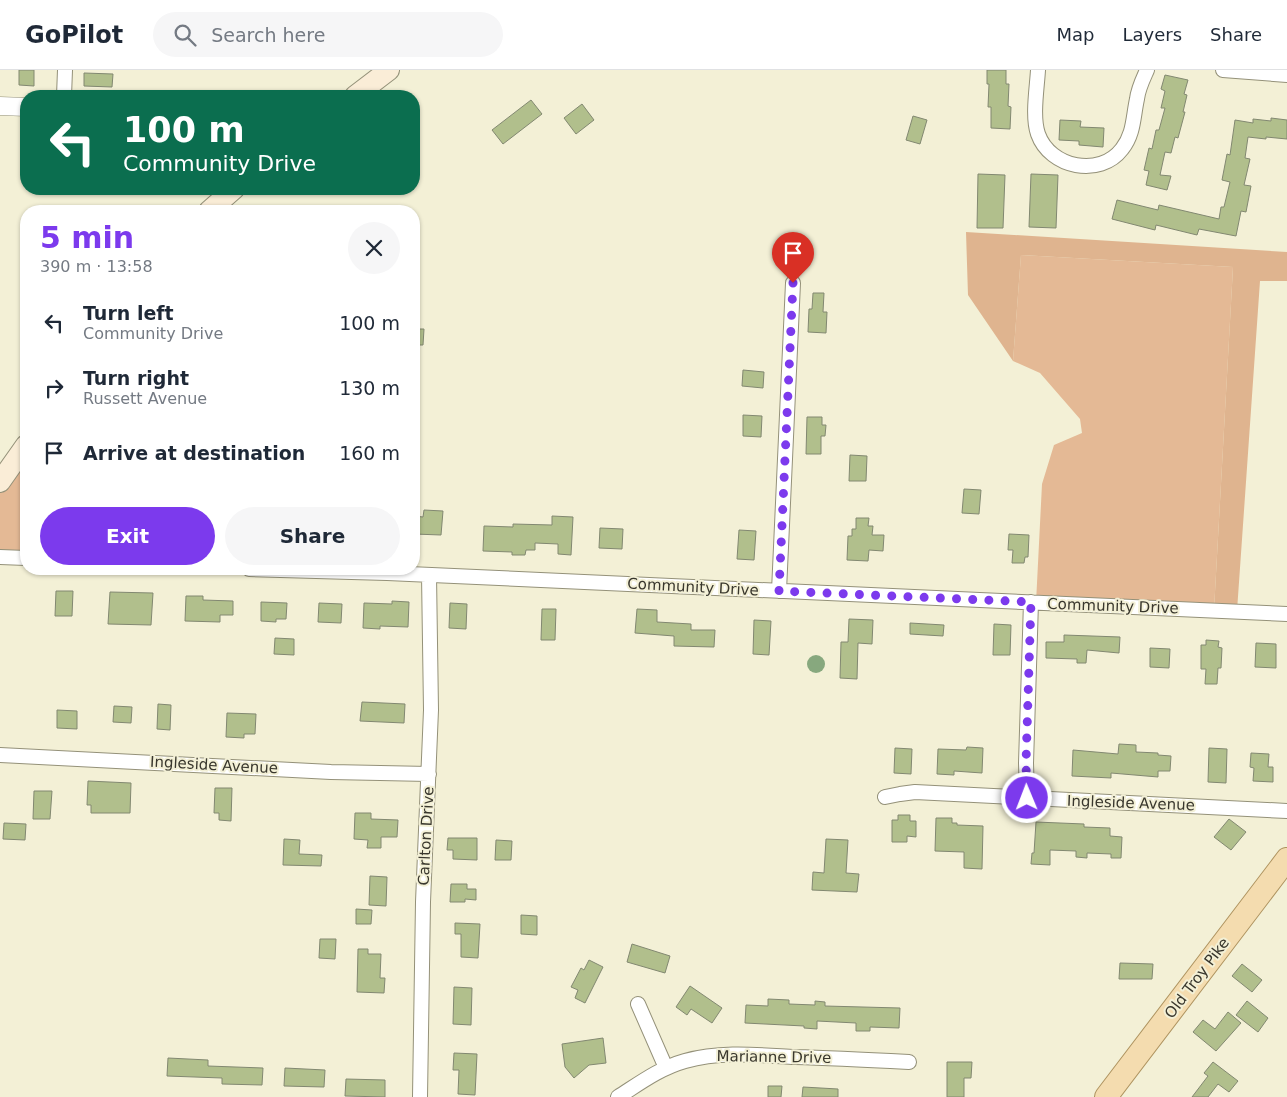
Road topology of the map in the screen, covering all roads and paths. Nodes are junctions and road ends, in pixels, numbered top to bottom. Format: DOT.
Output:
graph roads {
  1 [pos="65,70"];
  2 [pos="389,70"];
  3 [pos="1038,70"];
  4 [pos="1147,70"];
  5 [pos="1223,70"];
  6 [pos="1287,75"];
  7 [pos="64,90"];
  8 [pos="363,90"];
  9 [pos="0,106"];
  10 [pos="20,108"];
  11 [pos="227,195"];
  12 [pos="216,205"];
  13 [pos="793,283"];
  14 [pos="20,454"];
  15 [pos="0,482"];
  16 [pos="0,556"];
  17 [pos="20,558"];
  18 [pos="403,575"];
  19 [pos="429,576"];
  20 [pos="779,591"];
  21 [pos="1031,602"];
  22 [pos="1287,614"];
  23 [pos="0,756"];
  24 [pos="429,774"];
  25 [pos="885,797"];
  26 [pos="1027,798"];
  27 [pos="1287,811"];
  28 [pos="1287,859"];
  29 [pos="638,1004"];
  30 [pos="909,1062"];
  31 [pos="666,1068"];
  32 [pos="420,1097"];
  33 [pos="618,1097"];
  34 [pos="1106,1097"];
  1 -- 7 [label="street"];
  2 -- 8 [label="main road"];
  3 -- 4 [label="street"];
  5 -- 6 [label="street"];
  9 -- 10 [label="street"];
  11 -- 12 [label="main road"];
  13 -- 20 [label="street"];
  14 -- 15 [label="main road"];
  16 -- 17 [label="street"];
  18 -- 19 [label="street, Community Drive"];
  19 -- 20 [label="street, Community Drive"];
  19 -- 24 [label="street, Carlton Drive"];
  20 -- 21 [label="street, Community Drive"];
  21 -- 22 [label="street, Community Drive"];
  21 -- 26 [label="street"];
  23 -- 24 [label="street, Ingleside Avenue"];
  24 -- 32 [label="street, Carlton Drive"];
  25 -- 26 [label="street, Ingleside Avenue"];
  26 -- 27 [label="street, Ingleside Avenue"];
  28 -- 34 [label="main road, Old Troy Pike"];
  29 -- 31 [label="street"];
  30 -- 31 [label="street, Marianne Drive"];
  31 -- 33 [label="street, Marianne Drive"];
}
